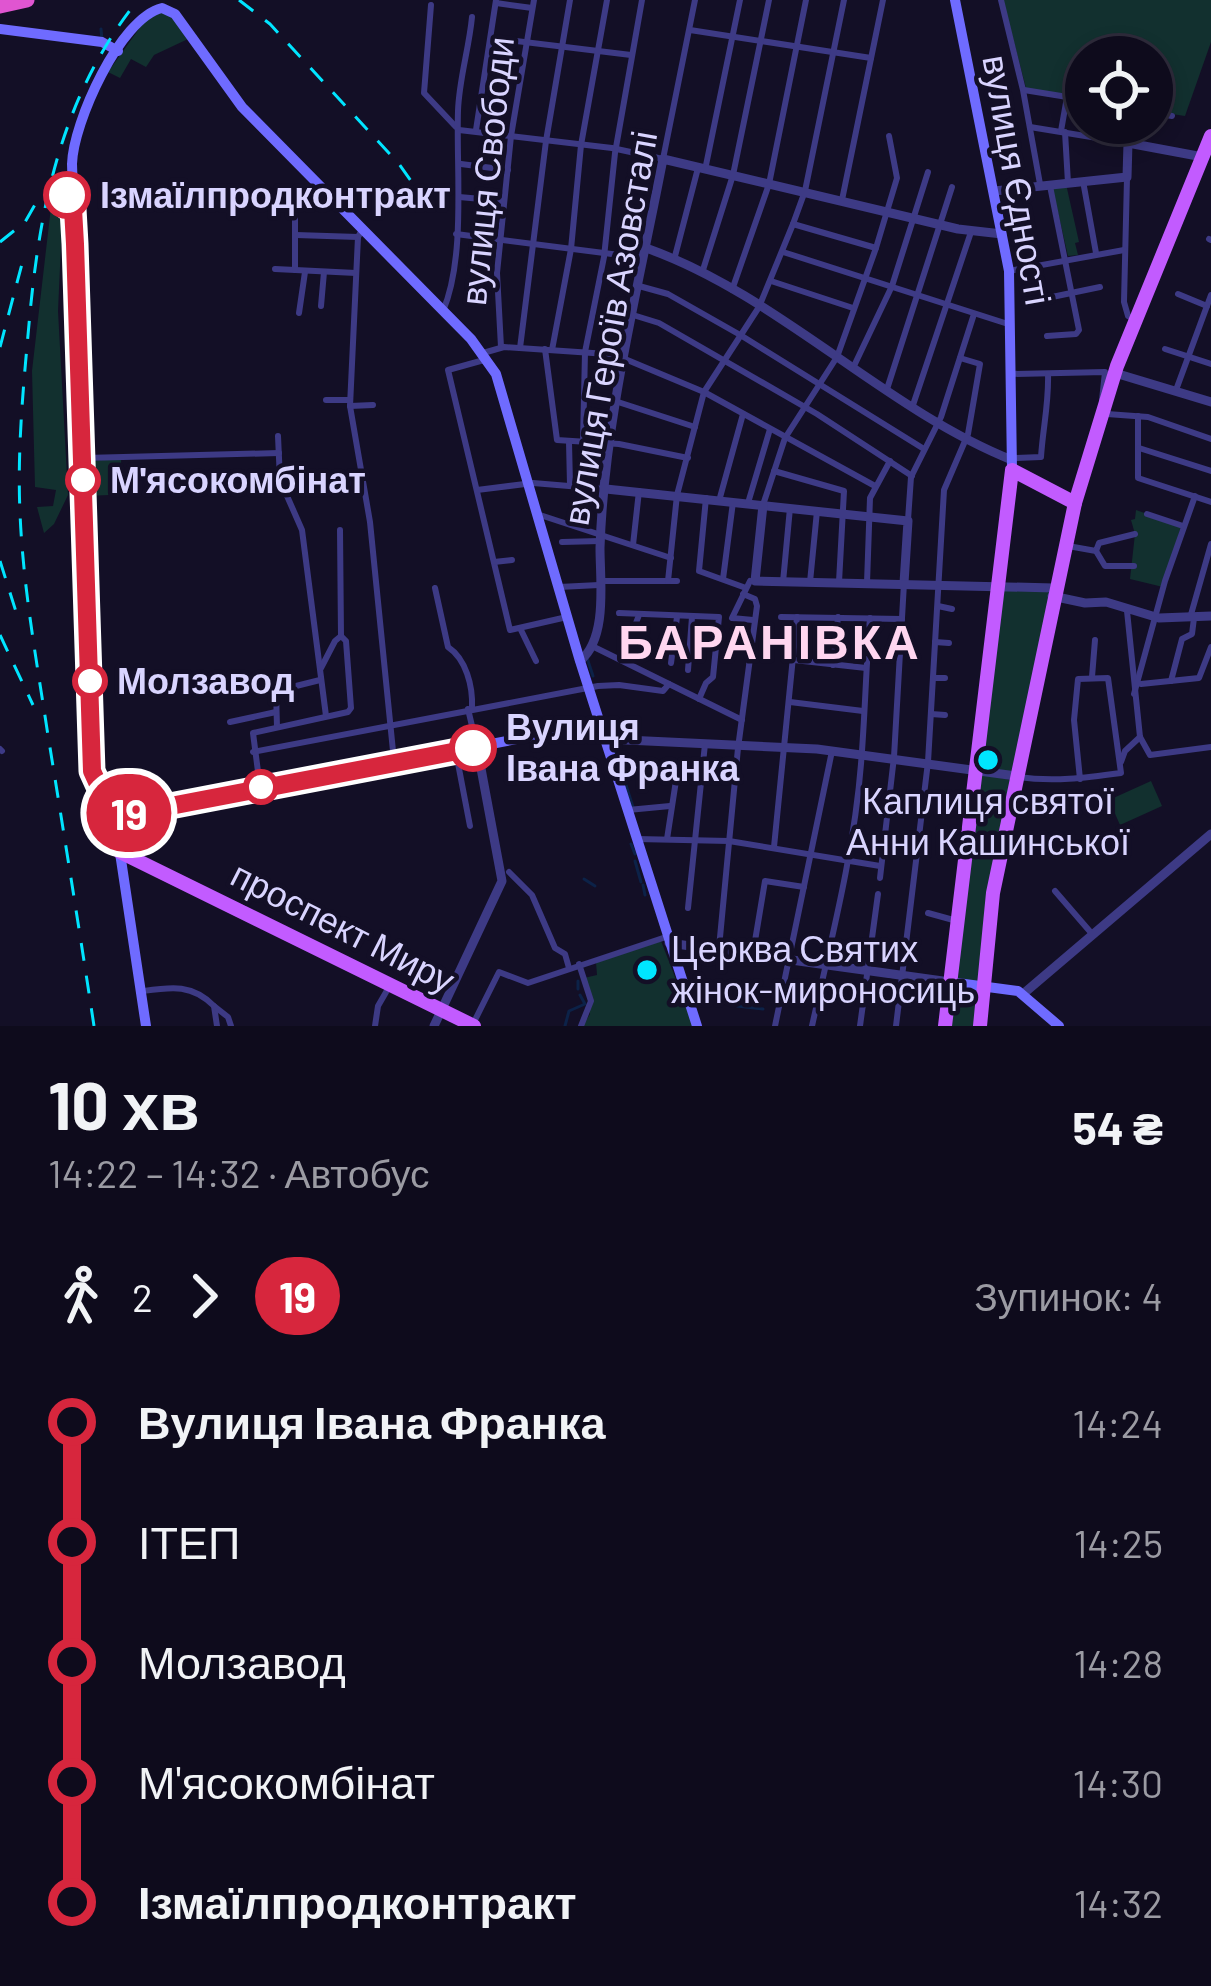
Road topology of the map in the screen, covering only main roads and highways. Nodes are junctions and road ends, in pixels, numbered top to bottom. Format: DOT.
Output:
graph roads {
  1 [pos="955,0"];
  2 [pos="7,15"];
  3 [pos="118,51"];
  4 [pos="1211,136"];
  5 [pos="1207,151"];
  6 [pos="1012,463"];
  7 [pos="1075,503"];
  8 [pos="596,708"];
  9 [pos="600,723"];
  10 [pos="584,726"];
  11 [pos="620,740"];
  12 [pos="610,754"];
  13 [pos="111,815"];
  14 [pos="120,852"];
  15 [pos="950,982"];
  16 [pos="985,986"];
  17 [pos="146,1026"];
  18 [pos="473,1026"];
  19 [pos="698,1026"];
  20 [pos="945,1026"];
  21 [pos="980,1026"];
  22 [pos="1059,1026"];
  1 -- 6 [label="main road, вулиця Єдності"];
  2 -- 3 [label="main road"];
  3 -- 8 [label="main road"];
  3 -- 13 [label="main road"];
  4 -- 5 [label="main road"];
  5 -- 7 [label="main road"];
  6 -- 7 [label="main road"];
  6 -- 15 [label="main road, вулиця Єдності"];
  7 -- 16 [label="main road"];
  8 -- 9 [label="main road"];
  8 -- 10 [label="main road"];
  9 -- 10 [label="main road"];
  9 -- 12 [label="main road"];
  10 -- 13 [label="main road"];
  11 -- 12 [label="main road"];
  12 -- 19 [label="main road"];
  13 -- 14 [label="main road"];
  14 -- 17 [label="main road"];
  14 -- 18 [label="main road, проспект Миру"];
  15 -- 16 [label="main road"];
  15 -- 20 [label="main road, вулиця Єдності"];
  16 -- 21 [label="main road"];
  16 -- 22 [label="main road"];
}
